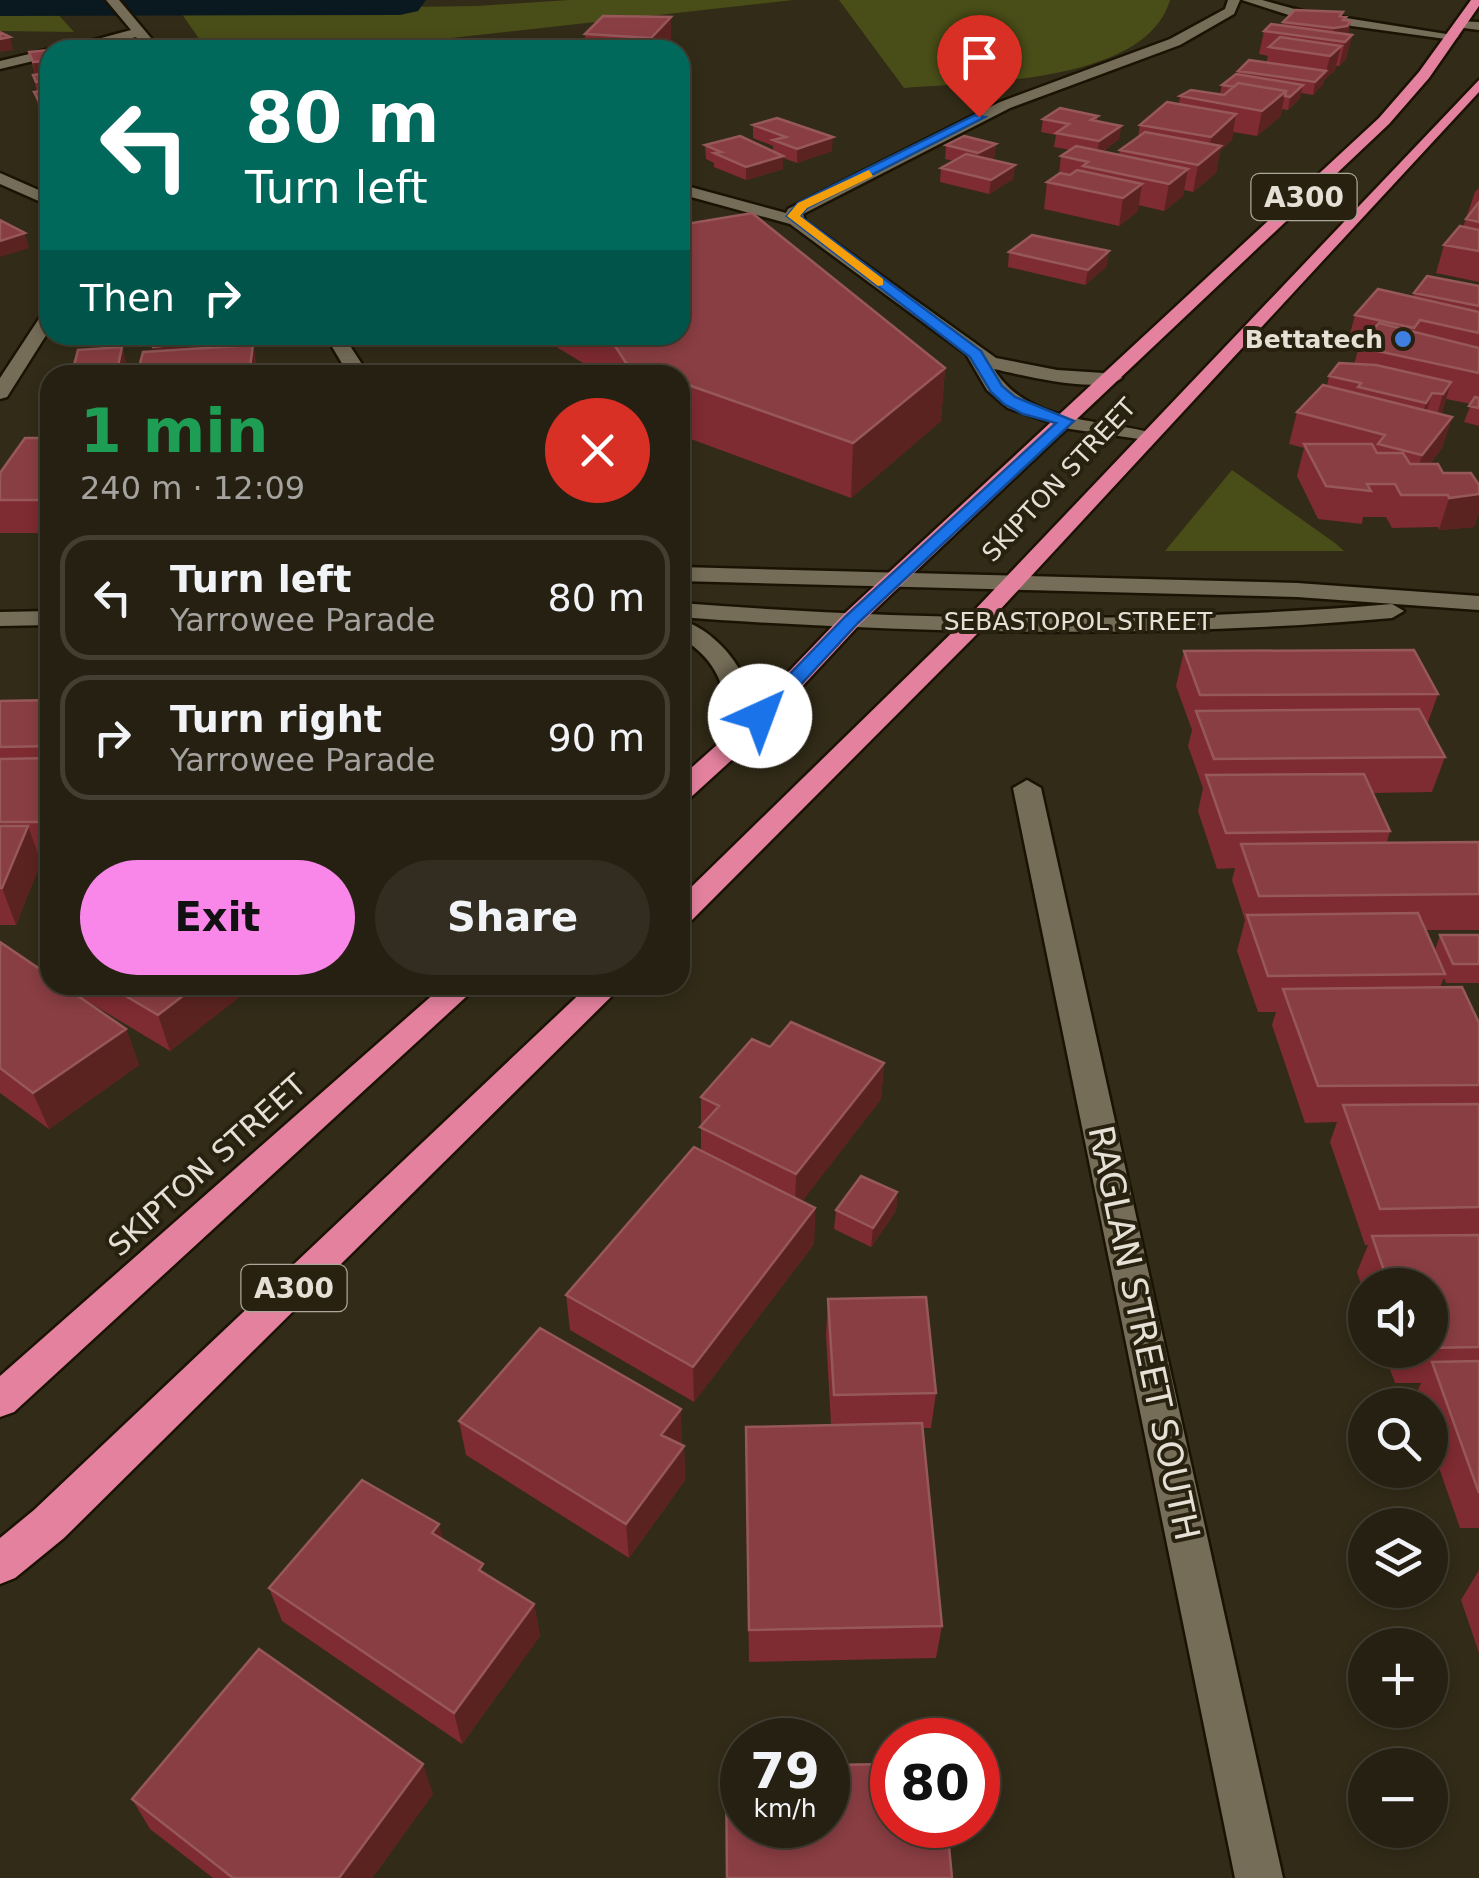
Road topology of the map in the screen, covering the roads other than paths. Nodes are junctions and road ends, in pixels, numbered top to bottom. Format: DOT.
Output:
graph roads {
  1 [pos="112,0"];
  2 [pos="1234,0"];
  3 [pos="1248,0"];
  4 [pos="1478,0"];
  5 [pos="1308,16"];
  6 [pos="1214,19"];
  7 [pos="1464,29"];
  8 [pos="141,32"];
  9 [pos="107,40"];
  10 [pos="147,40"];
  11 [pos="40,55"];
  12 [pos="0,64"];
  13 [pos="1479,84"];
  14 [pos="0,178"];
  15 [pos="690,192"];
  16 [pos="40,196"];
  17 [pos="796,221"];
  18 [pos="40,330"];
  19 [pos="976,354"];
  20 [pos="1112,378"];
  21 [pos="0,392"];
  22 [pos="1066,421"];
  23 [pos="1146,438"];
  24 [pos="690,574"];
  25 [pos="892,582"];
  26 [pos="1011,582"];
  27 [pos="1477,604"];
  28 [pos="690,611"];
  29 [pos="0,618"];
  30 [pos="40,618"];
  31 [pos="852,620"];
  32 [pos="976,622"];
  33 [pos="690,633"];
  34 [pos="738,740"];
  35 [pos="690,783"];
  36 [pos="1027,788"];
  37 [pos="690,905"];
  38 [pos="453,995"];
  39 [pos="598,995"];
  40 [pos="0,1400"];
  41 [pos="0,1564"];
  42 [pos="1259,1878"];
  1 -- 8 [label="street"];
  2 -- 6 [label="street"];
  3 -- 5 [label="street"];
  4 -- 7 [label="highway, SKIPTON STREET / A300"];
  5 -- 6 [label="street"];
  5 -- 7 [label="street"];
  6 -- 17 [label="street"];
  7 -- 20 [label="highway, SKIPTON STREET / A300"];
  8 -- 9 [label="street"];
  8 -- 10 [label="street"];
  11 -- 12 [label="street"];
  13 -- 23 [label="highway, SKIPTON STREET / A300"];
  14 -- 16 [label="street"];
  15 -- 17 [label="street"];
  17 -- 19 [label="street"];
  18 -- 21 [label="street"];
  19 -- 20 [label="street"];
  19 -- 22 [label="street"];
  20 -- 22 [label="highway, SKIPTON STREET / A300"];
  22 -- 23 [label="street"];
  22 -- 25 [label="highway, SKIPTON STREET / A300"];
  23 -- 26 [label="highway, SKIPTON STREET / A300"];
  24 -- 25 [label="street, SEBASTOPOL STREET"];
  25 -- 26 [label="street, SEBASTOPOL STREET"];
  25 -- 31 [label="highway, SKIPTON STREET / A300"];
  26 -- 27 [label="street, SEBASTOPOL STREET"];
  26 -- 32 [label="highway, SKIPTON STREET / A300"];
  27 -- 32 [label="street, SEBASTOPOL STREET"];
  28 -- 31 [label="street, SEBASTOPOL STREET"];
  29 -- 30 [label="street"];
  31 -- 32 [label="street, SEBASTOPOL STREET"];
  31 -- 34 [label="highway, SKIPTON STREET / A300"];
  32 -- 37 [label="highway, SKIPTON STREET / A300"];
  33 -- 34 [label="street"];
  34 -- 35 [label="highway, SKIPTON STREET / A300"];
  36 -- 42 [label="street, RAGLAN STREET SOUTH"];
  38 -- 40 [label="highway, SKIPTON STREET"];
  39 -- 41 [label="highway, A300"];
}
